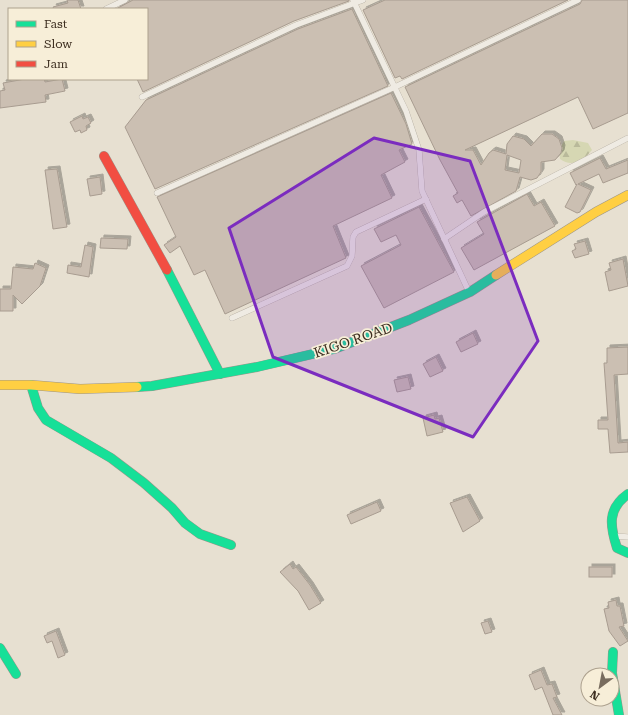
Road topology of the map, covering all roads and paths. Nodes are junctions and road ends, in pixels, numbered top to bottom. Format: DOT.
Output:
graph roads {
  1 [pos="125,0"];
  2 [pos="363,0"];
  3 [pos="578,0"];
  4 [pos="354,2"];
  5 [pos="108,8"];
  6 [pos="395,87"];
  7 [pos="142,97"];
  8 [pos="628,138"];
  9 [pos="104,156"];
  10 [pos="157,192"];
  11 [pos="628,195"];
  12 [pos="426,199"];
  13 [pos="444,239"];
  14 [pos="470,292"];
  15 [pos="232,318"];
  16 [pos="220,374"];
  17 [pos="0,385"];
  18 [pos="31,385"];
  19 [pos="628,494"];
  20 [pos="613,536"];
  21 [pos="628,537"];
  22 [pos="231,545"];
  23 [pos="628,554"];
  24 [pos="0,648"];
  25 [pos="613,652"];
  26 [pos="16,674"];
  27 [pos="619,715"];
  1 -- 5 [label="lane"];
  2 -- 4 [label="lane"];
  3 -- 6 [label="lane"];
  4 -- 6 [label="lane"];
  4 -- 7 [label="lane"];
  6 -- 10 [label="lane"];
  6 -- 12 [label="lane"];
  8 -- 13 [label="lane"];
  9 -- 16 [label="street"];
  11 -- 14 [label="street, KIGO ROAD"];
  12 -- 13 [label="lane"];
  12 -- 15 [label="lane"];
  13 -- 14 [label="lane"];
  14 -- 16 [label="street, KIGO ROAD"];
  16 -- 18 [label="street, KIGO ROAD"];
  17 -- 18 [label="street, KIGO ROAD"];
  18 -- 22 [label="street"];
  19 -- 20 [label="street"];
  20 -- 21 [label="lane"];
  20 -- 23 [label="street"];
  24 -- 26 [label="street"];
  25 -- 27 [label="street"];
}
